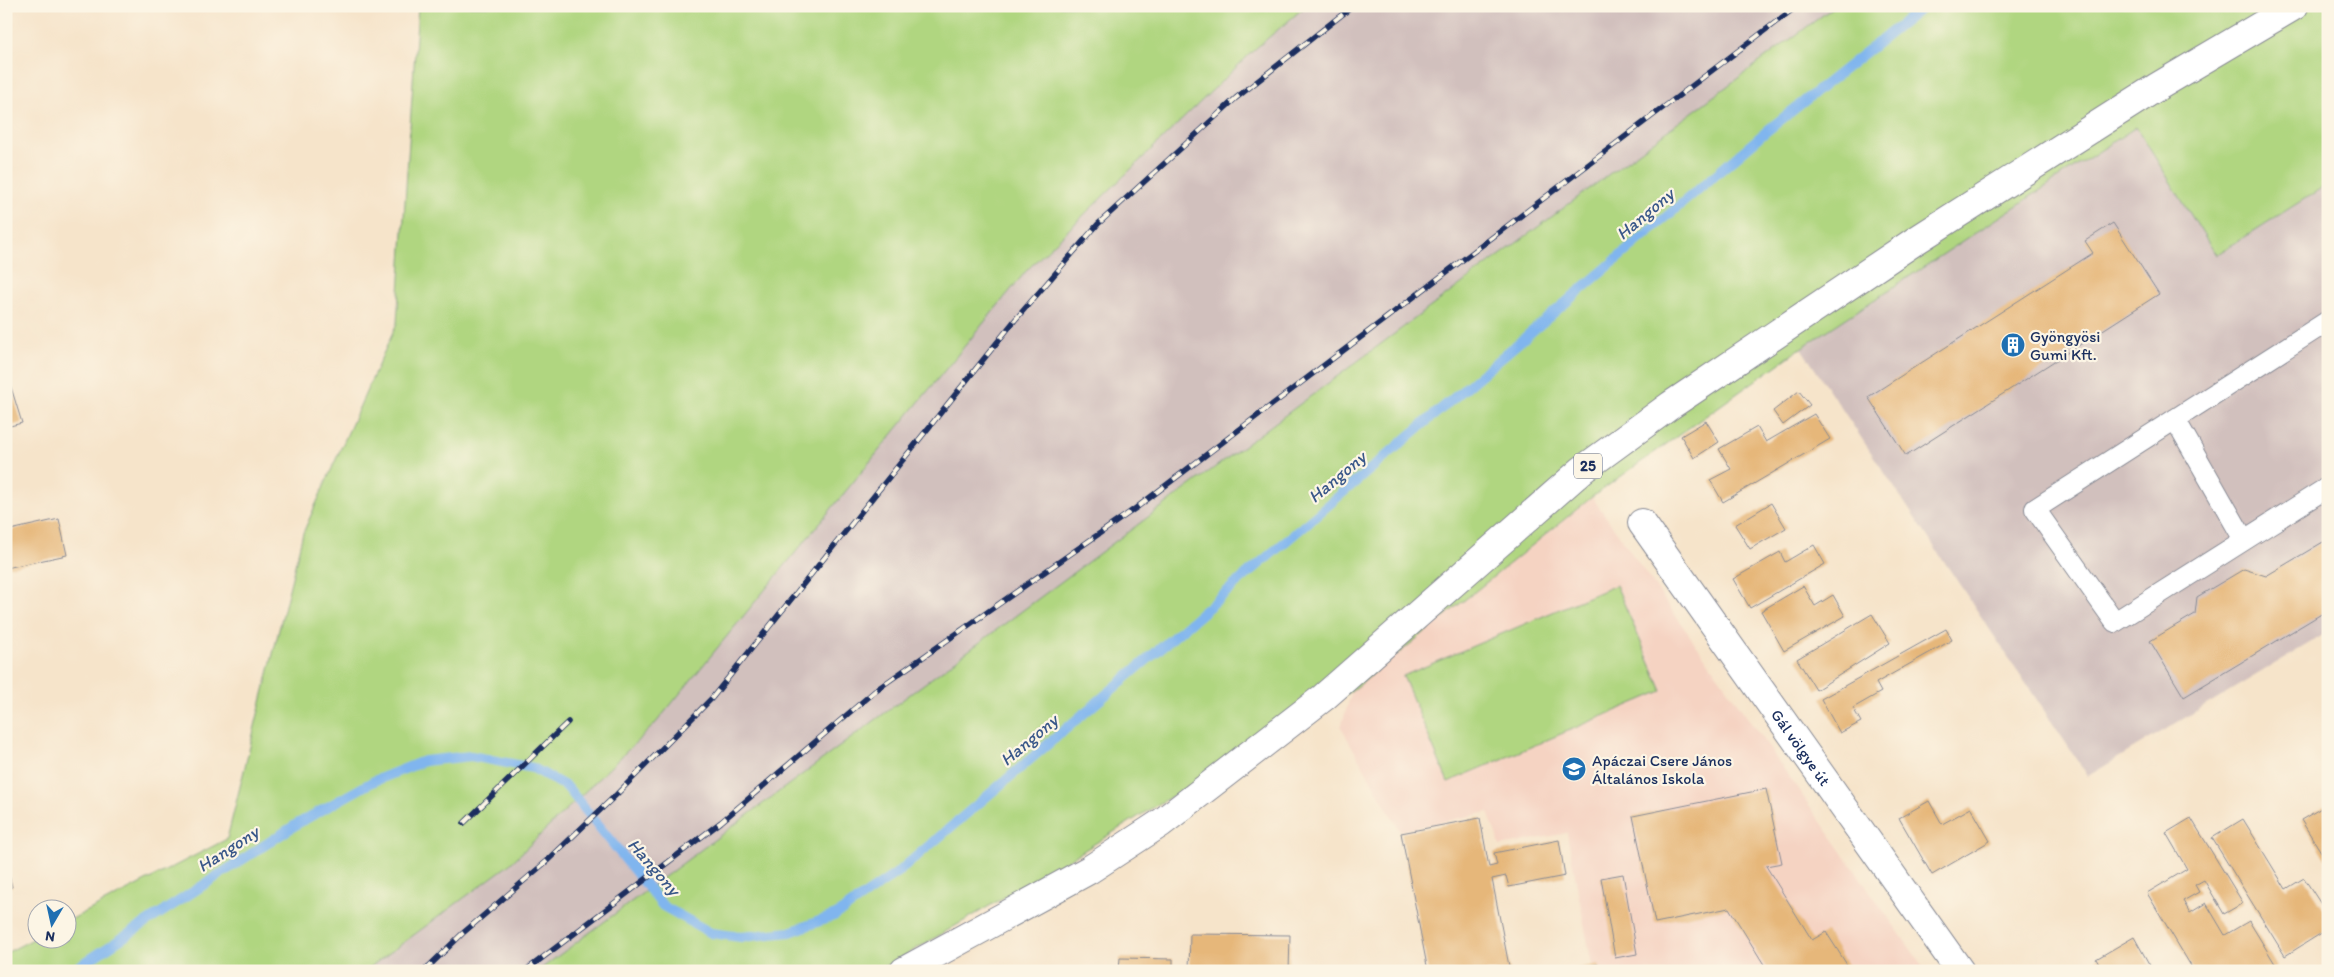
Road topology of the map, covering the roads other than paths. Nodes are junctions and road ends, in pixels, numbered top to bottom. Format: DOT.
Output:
graph roads {
  1 [pos="2294,6"];
  2 [pos="2328,321"];
  3 [pos="2175,419"];
  4 [pos="2328,487"];
  5 [pos="1642,523"];
  6 [pos="2244,540"];
  7 [pos="911,969"];
  8 [pos="1960,971"];
  1 -- 7 [label="main road, 25"];
  2 -- 3 [label="lane"];
  3 -- 6 [label="lane"];
  3 -- 6 [label="lane"];
  4 -- 6 [label="lane"];
  5 -- 8 [label="main road, Gál völgye út"];
}
